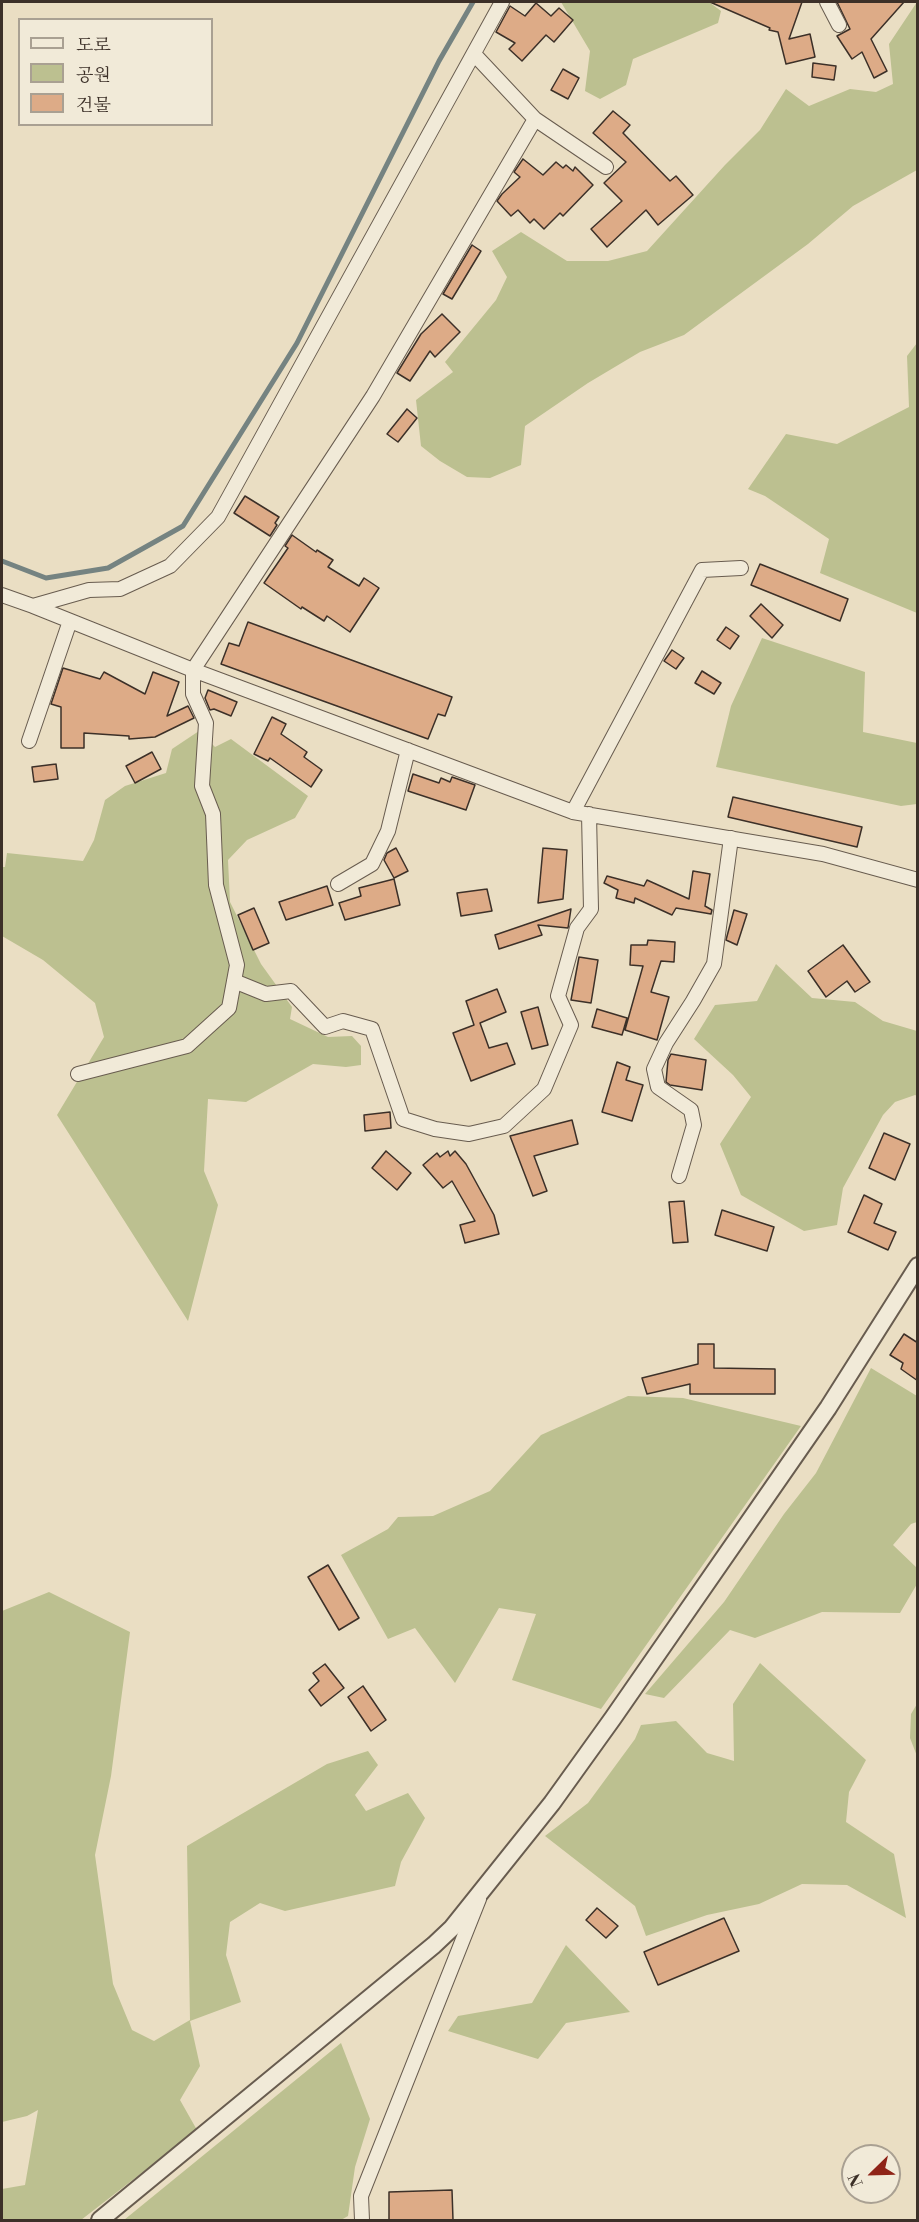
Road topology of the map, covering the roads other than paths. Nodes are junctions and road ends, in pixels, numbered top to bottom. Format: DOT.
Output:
graph roads {
  1 [pos="502,2"];
  2 [pos="827,2"];
  3 [pos="839,25"];
  4 [pos="474,54"];
  5 [pos="535,119"];
  6 [pos="606,167"];
  7 [pos="741,568"];
  8 [pos="2,594"];
  9 [pos="33,606"];
  10 [pos="70,621"];
  11 [pos="193,670"];
  12 [pos="28,741"];
  13 [pos="408,750"];
  14 [pos="573,812"];
  15 [pos="589,814"];
  16 [pos="731,838"];
  17 [pos="918,880"];
  18 [pos="338,884"];
  19 [pos="234,981"];
  20 [pos="78,1074"];
  21 [pos="680,1176"];
  22 [pos="918,1266"];
  23 [pos="483,1888"];
  24 [pos="100,2220"];
  25 [pos="362,2220"];
  1 -- 4 [label="street"];
  2 -- 3 [label="street"];
  4 -- 5 [label="street"];
  4 -- 9 [label="street"];
  5 -- 6 [label="street"];
  5 -- 11 [label="street"];
  7 -- 14 [label="street"];
  8 -- 9 [label="street"];
  9 -- 10 [label="street"];
  10 -- 11 [label="street"];
  10 -- 12 [label="street"];
  11 -- 13 [label="street"];
  11 -- 19 [label="street"];
  13 -- 14 [label="street"];
  13 -- 18 [label="street"];
  14 -- 15 [label="street"];
  15 -- 16 [label="street"];
  15 -- 19 [label="street"];
  16 -- 17 [label="street"];
  16 -- 21 [label="street"];
  19 -- 20 [label="street"];
  22 -- 23 [label="street"];
  23 -- 24 [label="street"];
  23 -- 25 [label="street"];
}
